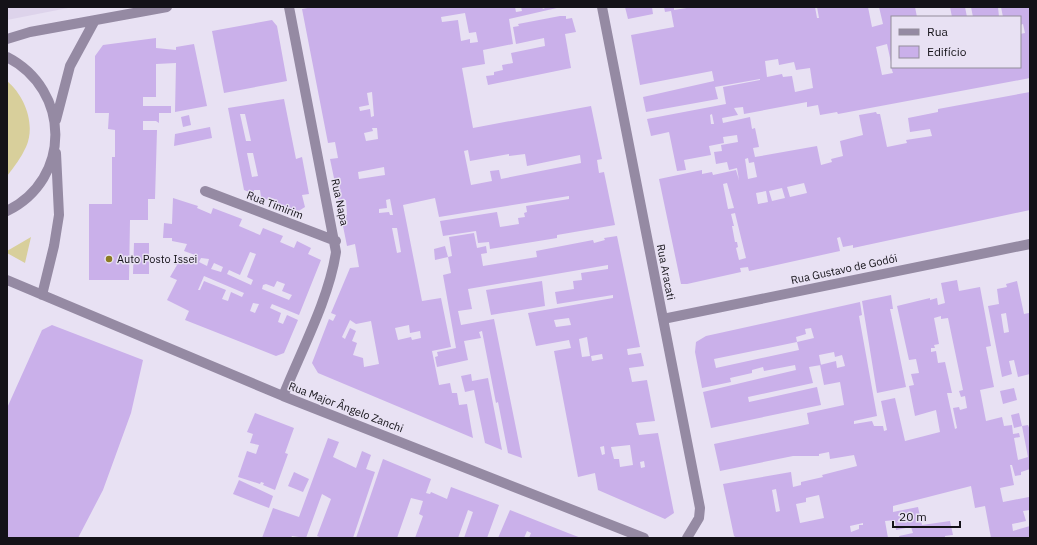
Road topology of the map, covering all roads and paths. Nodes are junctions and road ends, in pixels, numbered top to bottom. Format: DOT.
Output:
graph roads {
  1 [pos="167,7"];
  2 [pos="289,7"];
  3 [pos="602,7"];
  4 [pos="95,20"];
  5 [pos="7,39"];
  6 [pos="7,57"];
  7 [pos="56,121"];
  8 [pos="56,147"];
  9 [pos="205,191"];
  10 [pos="7,211"];
  11 [pos="336,241"];
  12 [pos="1030,244"];
  13 [pos="7,280"];
  14 [pos="42,295"];
  15 [pos="663,319"];
  16 [pos="283,396"];
  17 [pos="624,534"];
  18 [pos="644,538"];
  19 [pos="688,538"];
  1 -- 4 [label="street"];
  2 -- 11 [label="street, Rua Napa"];
  3 -- 15 [label="street, Rua Aracati"];
  4 -- 5 [label="street"];
  4 -- 7 [label="street"];
  6 -- 7 [label="street"];
  7 -- 8 [label="street"];
  8 -- 10 [label="street"];
  8 -- 14 [label="street"];
  9 -- 11 [label="street, Rua Timirim"];
  11 -- 16 [label="street, Rua Napa"];
  12 -- 15 [label="street, Rua Gustavo de Godói"];
  13 -- 14 [label="street, Rua Major Ângelo Zanchi"];
  14 -- 16 [label="street, Rua Major Ângelo Zanchi"];
  15 -- 19 [label="street, Rua Aracati"];
  16 -- 17 [label="street, Rua Major Ângelo Zanchi"];
  17 -- 18 [label="street, Rua Major Ângelo Zanchi"];
}
